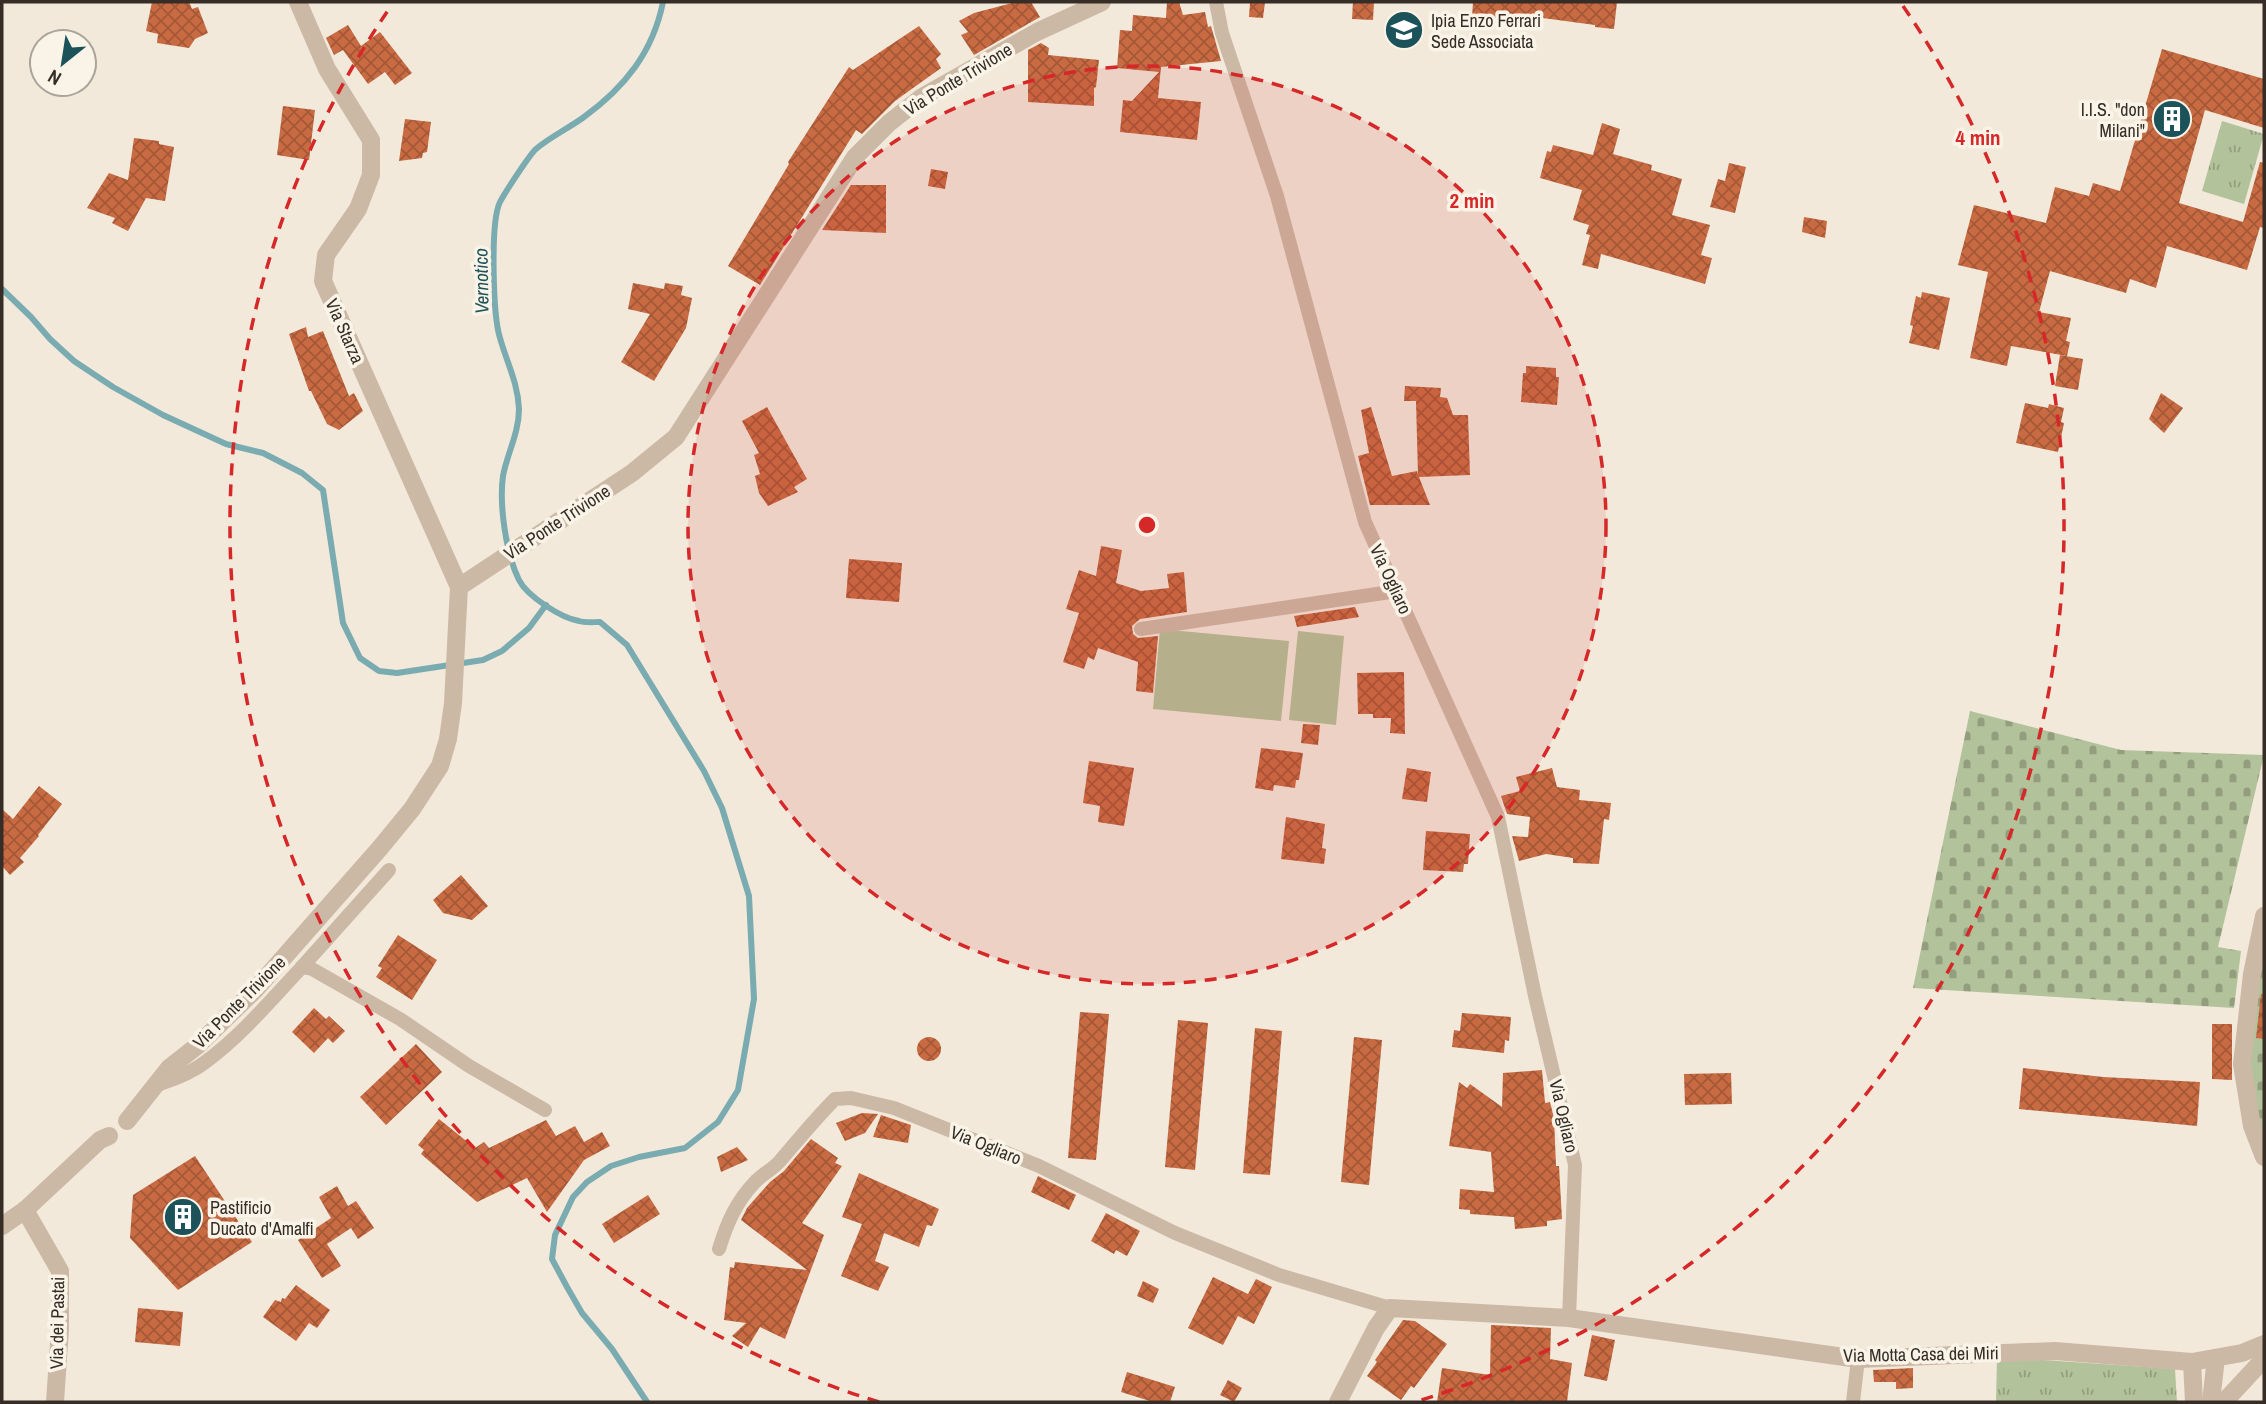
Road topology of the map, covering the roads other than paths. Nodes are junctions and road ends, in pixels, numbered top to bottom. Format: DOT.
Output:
graph roads {
  1 [pos="298,2"];
  2 [pos="1102,2"];
  3 [pos="1216,2"];
  4 [pos="459,587"];
  5 [pos="1397,591"];
  6 [pos="1142,629"];
  7 [pos="389,870"];
  8 [pos="2264,916"];
  9 [pos="302,967"];
  10 [pos="154,1086"];
  11 [pos="545,1110"];
  12 [pos="127,1121"];
  13 [pos="109,1136"];
  14 [pos="2264,1157"];
  15 [pos="24,1210"];
  16 [pos="2,1226"];
  17 [pos="719,1249"];
  18 [pos="1390,1308"];
  19 [pos="1569,1318"];
  20 [pos="2264,1344"];
  21 [pos="2216,1358"];
  22 [pos="1858,1359"];
  23 [pos="2264,1359"];
  24 [pos="2192,1362"];
  25 [pos="55,1402"];
  26 [pos="1338,1402"];
  27 [pos="1853,1402"];
  28 [pos="2194,1402"];
  29 [pos="2211,1402"];
  30 [pos="2224,1402"];
  1 -- 4 [label="street, Via Starza"];
  2 -- 4 [label="street, Via Ponte Trivione"];
  3 -- 5 [label="street, Via Ogliaro"];
  4 -- 10 [label="street, Via Ponte Trivione"];
  5 -- 6 [label="street"];
  5 -- 19 [label="street, Via Ogliaro"];
  7 -- 9 [label="street"];
  8 -- 14 [label="street"];
  9 -- 10 [label="street"];
  9 -- 11 [label="street"];
  10 -- 12 [label="street, Via Ponte Trivione"];
  13 -- 15 [label="street"];
  15 -- 16 [label="street"];
  15 -- 25 [label="street, Via dei Pastai"];
  17 -- 18 [label="street, Via Ogliaro"];
  18 -- 19 [label="street, Via Ogliaro"];
  18 -- 26 [label="street"];
  19 -- 22 [label="street, Via Motta Casa dei Miri"];
  20 -- 21 [label="street, Via Motta Casa dei Miri"];
  21 -- 24 [label="street, Via Motta Casa dei Miri"];
  21 -- 29 [label="street"];
  22 -- 24 [label="street, Via Motta Casa dei Miri"];
  22 -- 27 [label="street"];
  23 -- 30 [label="street"];
  24 -- 28 [label="street"];
}
